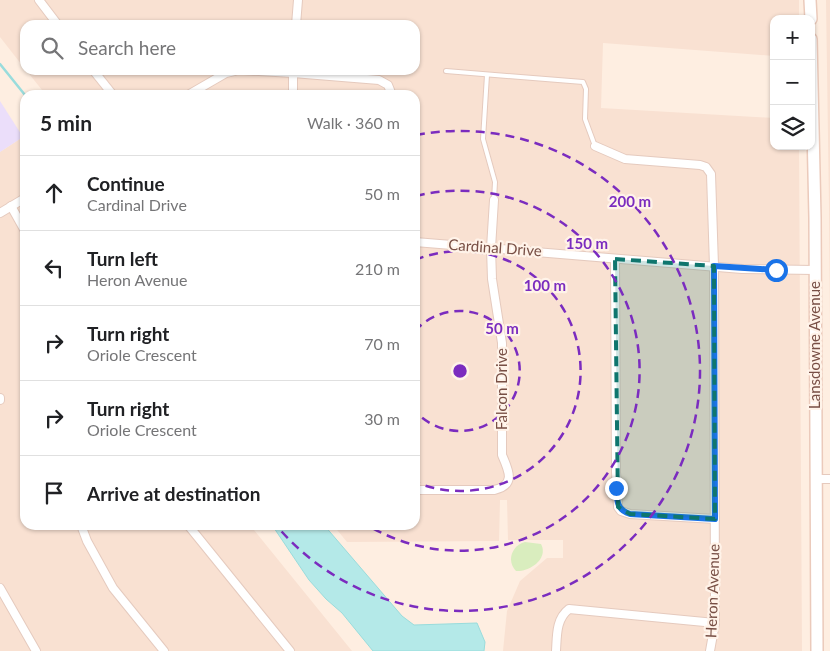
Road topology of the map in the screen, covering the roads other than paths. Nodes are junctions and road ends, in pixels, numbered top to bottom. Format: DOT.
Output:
graph roads {
  1 [pos="38,0"];
  2 [pos="298,0"];
  3 [pos="810,0"];
  4 [pos="811,15"];
  5 [pos="54,20"];
  6 [pos="296,20"];
  7 [pos="811,60"];
  8 [pos="446,71"];
  9 [pos="487,74"];
  10 [pos="97,75"];
  11 [pos="223,75"];
  12 [pos="293,75"];
  13 [pos="331,75"];
  14 [pos="109,90"];
  15 [pos="197,90"];
  16 [pos="293,90"];
  17 [pos="390,90"];
  18 [pos="595,146"];
  19 [pos="494,200"];
  20 [pos="20,201"];
  21 [pos="11,206"];
  22 [pos="0,213"];
  23 [pos="20,222"];
  24 [pos="420,242"];
  25 [pos="491,248"];
  26 [pos="615,258"];
  27 [pos="714,266"];
  28 [pos="815,270"];
  29 [pos="816,479"];
  30 [pos="830,479"];
  31 [pos="420,490"];
  32 [pos="715,519"];
  33 [pos="83,530"];
  34 [pos="192,530"];
  35 [pos="0,588"];
  36 [pos="714,623"];
  37 [pos="36,651"];
  38 [pos="164,651"];
  39 [pos="290,651"];
  40 [pos="556,651"];
  41 [pos="710,651"];
  42 [pos="817,651"];
  1 -- 5 [label="street"];
  2 -- 6 [label="street"];
  3 -- 4 [label="main road"];
  7 -- 28 [label="main road, Lansdowne Avenue"];
  8 -- 9 [label="lane"];
  9 -- 18 [label="lane"];
  9 -- 19 [label="lane"];
  10 -- 14 [label="street"];
  11 -- 15 [label="street"];
  12 -- 16 [label="street"];
  13 -- 17 [label="street"];
  18 -- 27 [label="street, Heron Avenue"];
  19 -- 25 [label="street, Falcon Drive"];
  20 -- 21 [label="street"];
  21 -- 22 [label="street"];
  21 -- 23 [label="street"];
  24 -- 25 [label="street, Cardinal Drive"];
  25 -- 26 [label="street, Cardinal Drive"];
  25 -- 31 [label="street, Falcon Drive"];
  26 -- 27 [label="street, Cardinal Drive"];
  26 -- 32 [label="street"];
  27 -- 28 [label="street, Cardinal Drive"];
  27 -- 32 [label="street, Heron Avenue"];
  28 -- 29 [label="main road, Lansdowne Avenue"];
  29 -- 30 [label="street"];
  29 -- 42 [label="main road, Lansdowne Avenue"];
  32 -- 36 [label="street, Heron Avenue"];
  33 -- 38 [label="street"];
  34 -- 39 [label="street"];
  35 -- 37 [label="street"];
  36 -- 40 [label="street"];
  36 -- 41 [label="street, Heron Avenue"];
}
